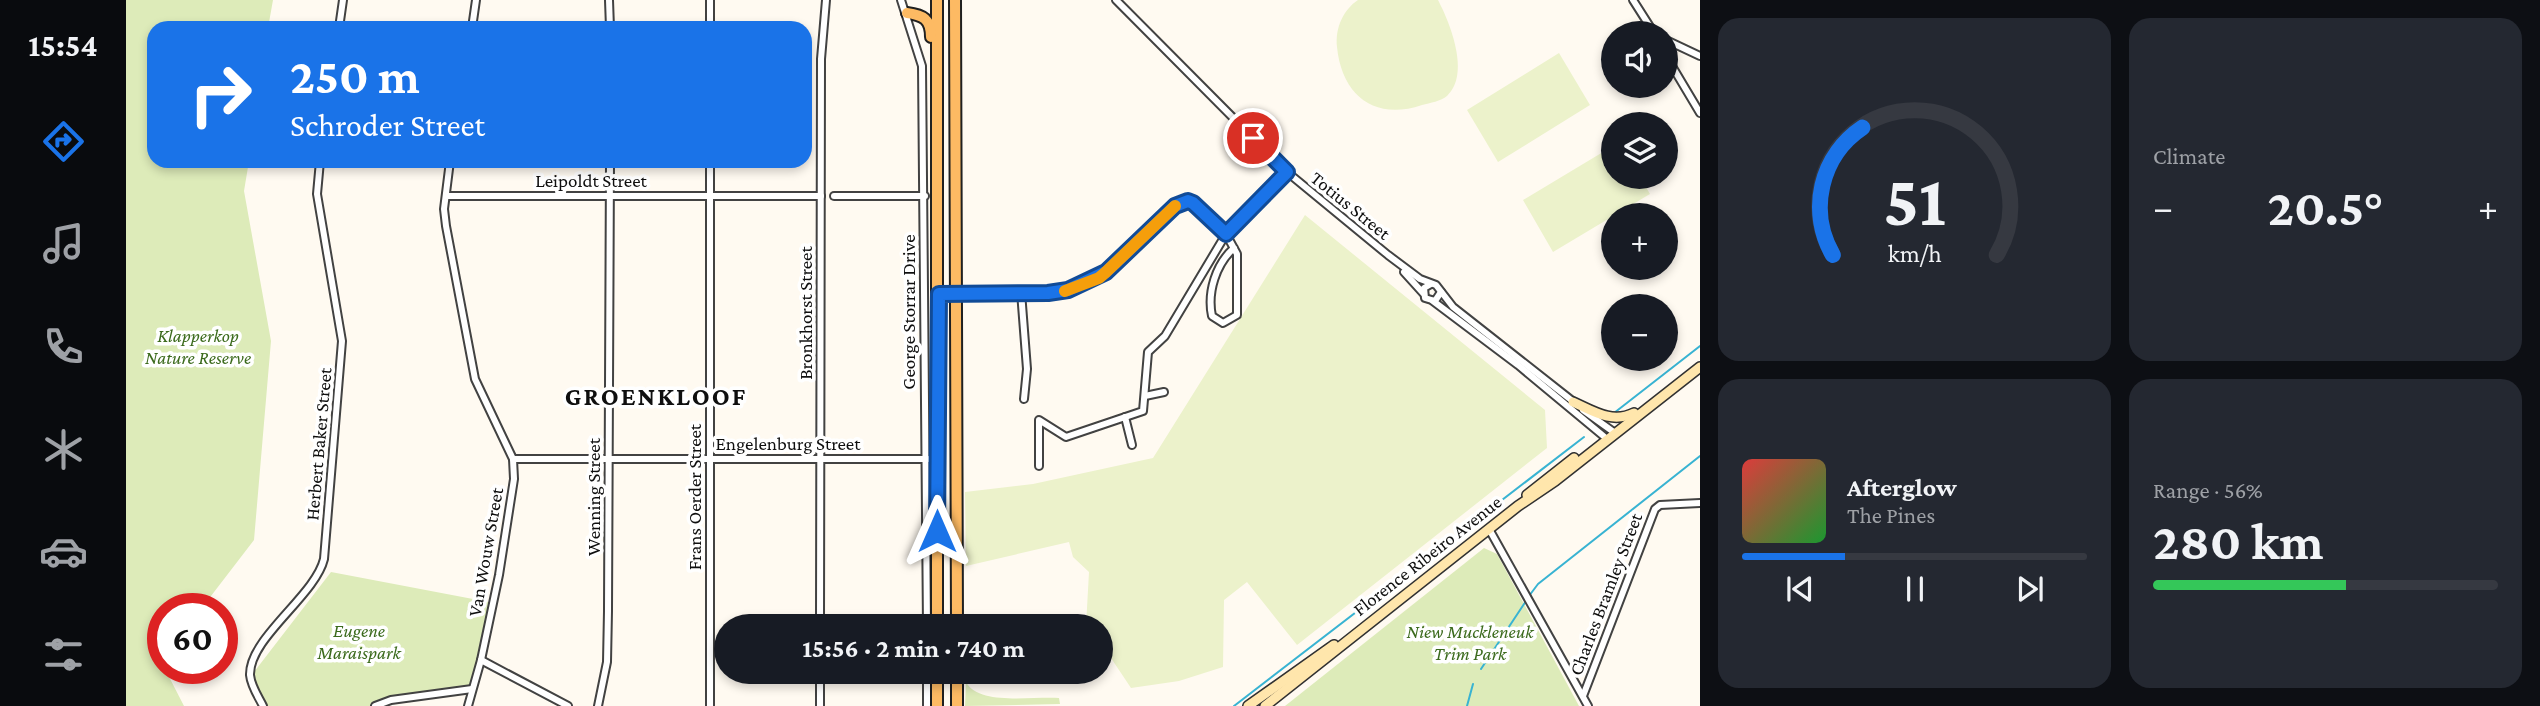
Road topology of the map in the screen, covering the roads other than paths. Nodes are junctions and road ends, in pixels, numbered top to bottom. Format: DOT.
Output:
graph roads {
  1 [pos="344,0"];
  2 [pos="476,0"];
  3 [pos="609,0"];
  4 [pos="710,0"];
  5 [pos="826,0"];
  6 [pos="901,0"];
  7 [pos="937,0"];
  8 [pos="955,0"];
  9 [pos="1116,0"];
  10 [pos="1633,0"];
  11 [pos="907,13"];
  12 [pos="340,21"];
  13 [pos="473,21"];
  14 [pos="610,21"];
  15 [pos="710,21"];
  16 [pos="1646,21"];
  17 [pos="1678,46"];
  18 [pos="1700,56"];
  19 [pos="936,74"];
  20 [pos="1678,76"];
  21 [pos="1700,113"];
  22 [pos="319,168"];
  23 [pos="449,168"];
  24 [pos="610,168"];
  25 [pos="710,168"];
  26 [pos="1287,172"];
  27 [pos="709,195"];
  28 [pos="821,195"];
  29 [pos="446,196"];
  30 [pos="610,196"];
  31 [pos="834,196"];
  32 [pos="925,196"];
  33 [pos="1226,234"];
  34 [pos="1234,248"];
  35 [pos="1388,255"];
  36 [pos="1431,284"];
  37 [pos="1021,292"];
  38 [pos="1441,292"];
  39 [pos="1423,293"];
  40 [pos="939,294"];
  41 [pos="957,294"];
  42 [pos="1433,301"];
  43 [pos="1700,361"];
  44 [pos="1700,368"];
  45 [pos="956,388"];
  46 [pos="1164,392"];
  47 [pos="1145,396"];
  48 [pos="1024,399"];
  49 [pos="1573,402"];
  50 [pos="1634,413"];
  51 [pos="1125,417"];
  52 [pos="1609,434"];
  53 [pos="1132,445"];
  54 [pos="513,459"];
  55 [pos="608,459"];
  56 [pos="710,459"];
  57 [pos="821,459"];
  58 [pos="932,459"];
  59 [pos="1040,466"];
  60 [pos="955,471"];
  61 [pos="1700,503"];
  62 [pos="1489,529"];
  63 [pos="937,555"];
  64 [pos="956,567"];
  65 [pos="937,581"];
  66 [pos="820,614"];
  67 [pos="927,614"];
  68 [pos="937,614"];
  69 [pos="957,614"];
  70 [pos="1357,631"];
  71 [pos="481,660"];
  72 [pos="820,684"];
  73 [pos="927,684"];
  74 [pos="937,684"];
  75 [pos="957,684"];
  76 [pos="472,689"];
  77 [pos="1583,696"];
  78 [pos="263,706"];
  79 [pos="375,706"];
  80 [pos="468,706"];
  81 [pos="568,706"];
  82 [pos="598,706"];
  83 [pos="710,706"];
  84 [pos="820,706"];
  85 [pos="927,706"];
  86 [pos="937,706"];
  87 [pos="957,706"];
  88 [pos="1248,706"];
  89 [pos="1265,706"];
  90 [pos="1588,706"];
  1 -- 12 [label="street"];
  2 -- 13 [label="street"];
  3 -- 14 [label="street"];
  4 -- 15 [label="street"];
  5 -- 28 [label="street, Bronkhorst Street"];
  6 -- 11 [label="street, George Storrar Drive"];
  7 -- 19 [label="main road, George Storrar Drive"];
  8 -- 41 [label="main road"];
  9 -- 26 [label="street, Totius Street"];
  10 -- 16 [label="street"];
  11 -- 19 [label="main road"];
  11 -- 32 [label="street, George Storrar Drive"];
  17 -- 18 [label="street"];
  19 -- 40 [label="main road, George Storrar Drive"];
  20 -- 21 [label="street"];
  22 -- 78 [label="street, Herbert Baker Street"];
  23 -- 29 [label="street, Van Wouw Street"];
  24 -- 30 [label="street, Wenning Street"];
  25 -- 27 [label="street, Frans Oerder Street"];
  26 -- 33 [label="street"];
  26 -- 35 [label="street, Totius Street"];
  27 -- 28 [label="street, Leipoldt Street"];
  27 -- 30 [label="street, Leipoldt Street"];
  27 -- 56 [label="street, Frans Oerder Street"];
  28 -- 57 [label="street, Bronkhorst Street"];
  29 -- 30 [label="street, Leipoldt Street"];
  29 -- 54 [label="street, Van Wouw Street"];
  30 -- 55 [label="street, Wenning Street"];
  31 -- 32 [label="street"];
  32 -- 58 [label="street, George Storrar Drive"];
  33 -- 34 [label="street"];
  33 -- 37 [label="street"];
  33 -- 47 [label="street"];
  34 -- 34 [label="street"];
  35 -- 36 [label="street, Totius Street"];
  35 -- 39 [label="street, Totius Street"];
  36 -- 38 [label="street, Totius Street"];
  36 -- 39 [label="street"];
  37 -- 41 [label="street"];
  37 -- 48 [label="street"];
  38 -- 42 [label="street"];
  38 -- 49 [label="street, Totius Street"];
  39 -- 42 [label="street"];
  40 -- 41 [label="street"];
  40 -- 58 [label="main road, George Storrar Drive"];
  41 -- 45 [label="main road"];
  42 -- 52 [label="street"];
  43 -- 50 [label="main road, Florence Ribeiro Avenue"];
  44 -- 52 [label="main road, Florence Ribeiro Avenue"];
  45 -- 58 [label="main road"];
  45 -- 60 [label="main road"];
  46 -- 47 [label="street"];
  47 -- 51 [label="street"];
  49 -- 50 [label="main road"];
  49 -- 52 [label="street, Totius Street"];
  50 -- 52 [label="main road, Florence Ribeiro Avenue"];
  51 -- 53 [label="street"];
  51 -- 59 [label="street"];
  52 -- 62 [label="main road, Florence Ribeiro Avenue"];
  54 -- 55 [label="street, Engelenburg Street"];
  54 -- 71 [label="street, Van Wouw Street"];
  55 -- 56 [label="street, Engelenburg Street"];
  55 -- 82 [label="street, Wenning Street"];
  56 -- 57 [label="street, Engelenburg Street"];
  56 -- 83 [label="street, Frans Oerder Street"];
  57 -- 58 [label="street, Engelenburg Street"];
  57 -- 66 [label="street, Bronkhorst Street"];
  58 -- 60 [label="main road"];
  58 -- 63 [label="main road, George Storrar Drive"];
  58 -- 67 [label="street, George Storrar Drive"];
  60 -- 64 [label="main road"];
  61 -- 77 [label="street, Charles Bramley Street"];
  62 -- 70 [label="main road, Florence Ribeiro Avenue"];
  62 -- 77 [label="street"];
  63 -- 64 [label="main road"];
  63 -- 65 [label="main road, George Storrar Drive"];
  64 -- 65 [label="main road"];
  64 -- 69 [label="main road"];
  65 -- 68 [label="main road, George Storrar Drive"];
  70 -- 88 [label="main road, Florence Ribeiro Avenue"];
  70 -- 89 [label="main road, Florence Ribeiro Avenue"];
  71 -- 76 [label="street, Van Wouw Street"];
  71 -- 81 [label="street"];
  72 -- 84 [label="street"];
  73 -- 85 [label="street"];
  74 -- 86 [label="main road"];
  75 -- 87 [label="main road"];
  76 -- 79 [label="street"];
  76 -- 80 [label="street, Van Wouw Street"];
  77 -- 90 [label="street"];
}
